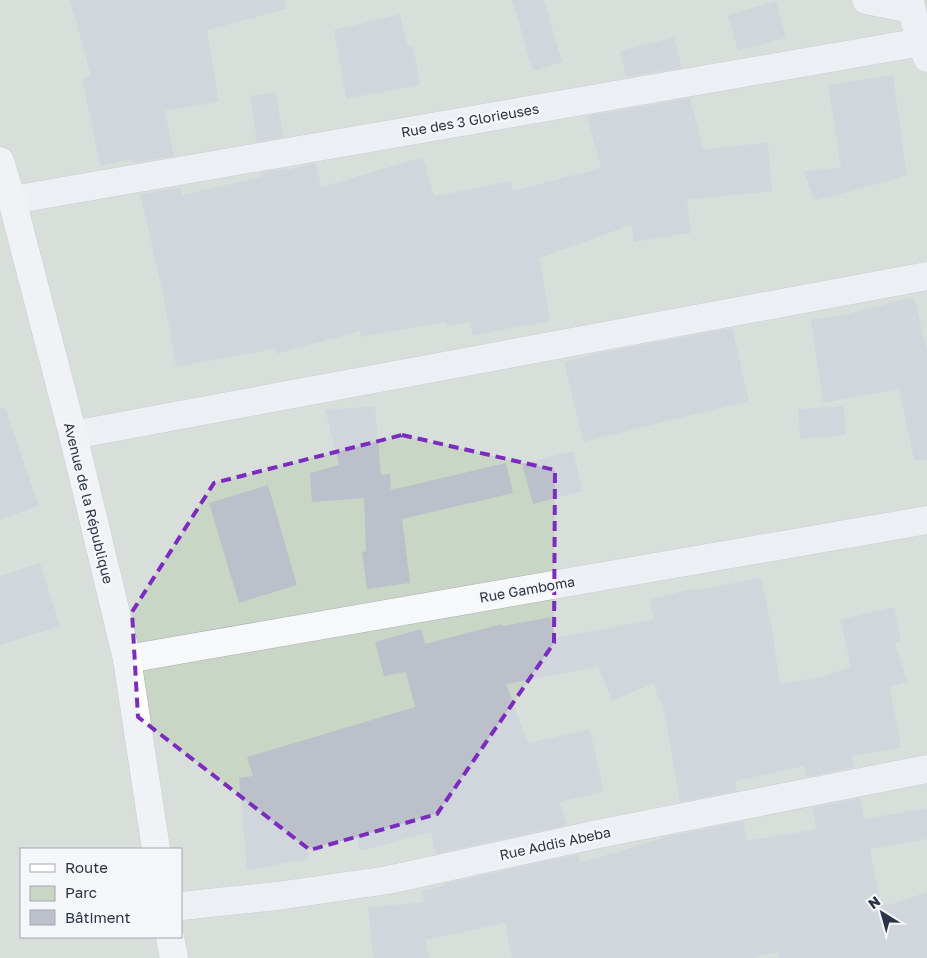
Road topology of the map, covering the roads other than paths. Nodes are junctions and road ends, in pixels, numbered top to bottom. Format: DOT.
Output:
graph roads {
  1 [pos="866,0"];
  2 [pos="910,5"];
  3 [pos="926,47"];
  4 [pos="0,161"];
  5 [pos="12,200"];
  6 [pos="927,276"];
  7 [pos="73,434"];
  8 [pos="927,520"];
  9 [pos="127,659"];
  10 [pos="927,769"];
  11 [pos="156,848"];
  12 [pos="182,906"];
  13 [pos="170,938"];
  14 [pos="174,958"];
  1 -- 2 [label="street"];
  2 -- 3 [label="street"];
  3 -- 5 [label="street, Rue des 3 Glorieuses"];
  4 -- 5 [label="street, Avenue de la République"];
  5 -- 7 [label="street, Avenue de la République"];
  6 -- 7 [label="street"];
  7 -- 9 [label="street, Avenue de la République"];
  8 -- 9 [label="street, Rue Gamboma"];
  9 -- 11 [label="street, Avenue de la République"];
  10 -- 12 [label="street, Rue Addis Abeba"];
  13 -- 14 [label="street"];
}
